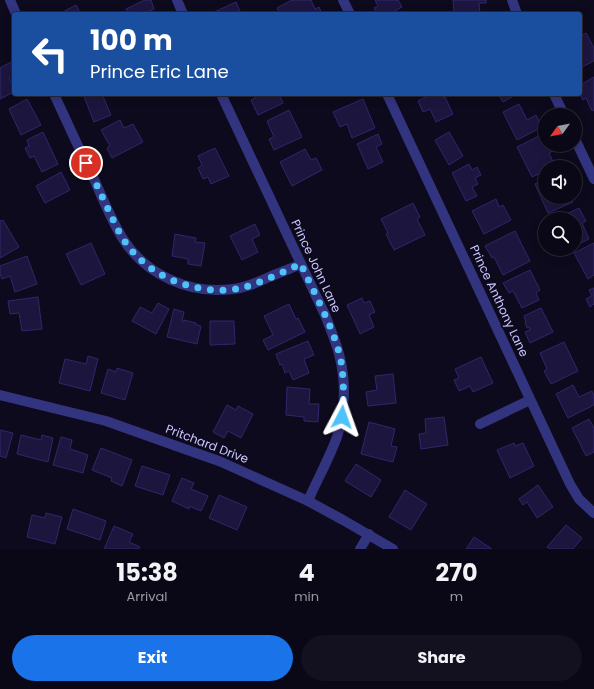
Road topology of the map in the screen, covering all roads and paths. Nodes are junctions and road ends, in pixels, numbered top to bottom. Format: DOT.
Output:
graph roads {
  1 [pos="10,0"];
  2 [pos="177,0"];
  3 [pos="343,0"];
  4 [pos="512,0"];
  5 [pos="15,12"];
  6 [pos="182,12"];
  7 [pos="349,12"];
  8 [pos="516,12"];
  9 [pos="55,96"];
  10 [pos="222,96"];
  11 [pos="389,96"];
  12 [pos="555,96"];
  13 [pos="561,108"];
  14 [pos="581,152"];
  15 [pos="594,179"];
  16 [pos="301,264"];
  17 [pos="0,395"];
  18 [pos="530,400"];
  19 [pos="480,424"];
  20 [pos="308,501"];
  21 [pos="594,513"];
  22 [pos="369,534"];
  23 [pos="360,549"];
  24 [pos="393,549"];
  1 -- 5 [label="street"];
  2 -- 6 [label="street"];
  3 -- 7 [label="street"];
  4 -- 8 [label="street"];
  9 -- 16 [label="street"];
  10 -- 16 [label="street, Prince John Lane"];
  11 -- 18 [label="street, Prince Anthony Lane"];
  12 -- 13 [label="street"];
  14 -- 15 [label="street"];
  16 -- 20 [label="street, Prince John Lane"];
  17 -- 20 [label="street, Pritchard Drive"];
  18 -- 19 [label="street"];
  18 -- 21 [label="street, Prince Anthony Lane"];
  20 -- 22 [label="street, Pritchard Drive"];
  22 -- 23 [label="street"];
  22 -- 24 [label="street, Pritchard Drive"];
}
